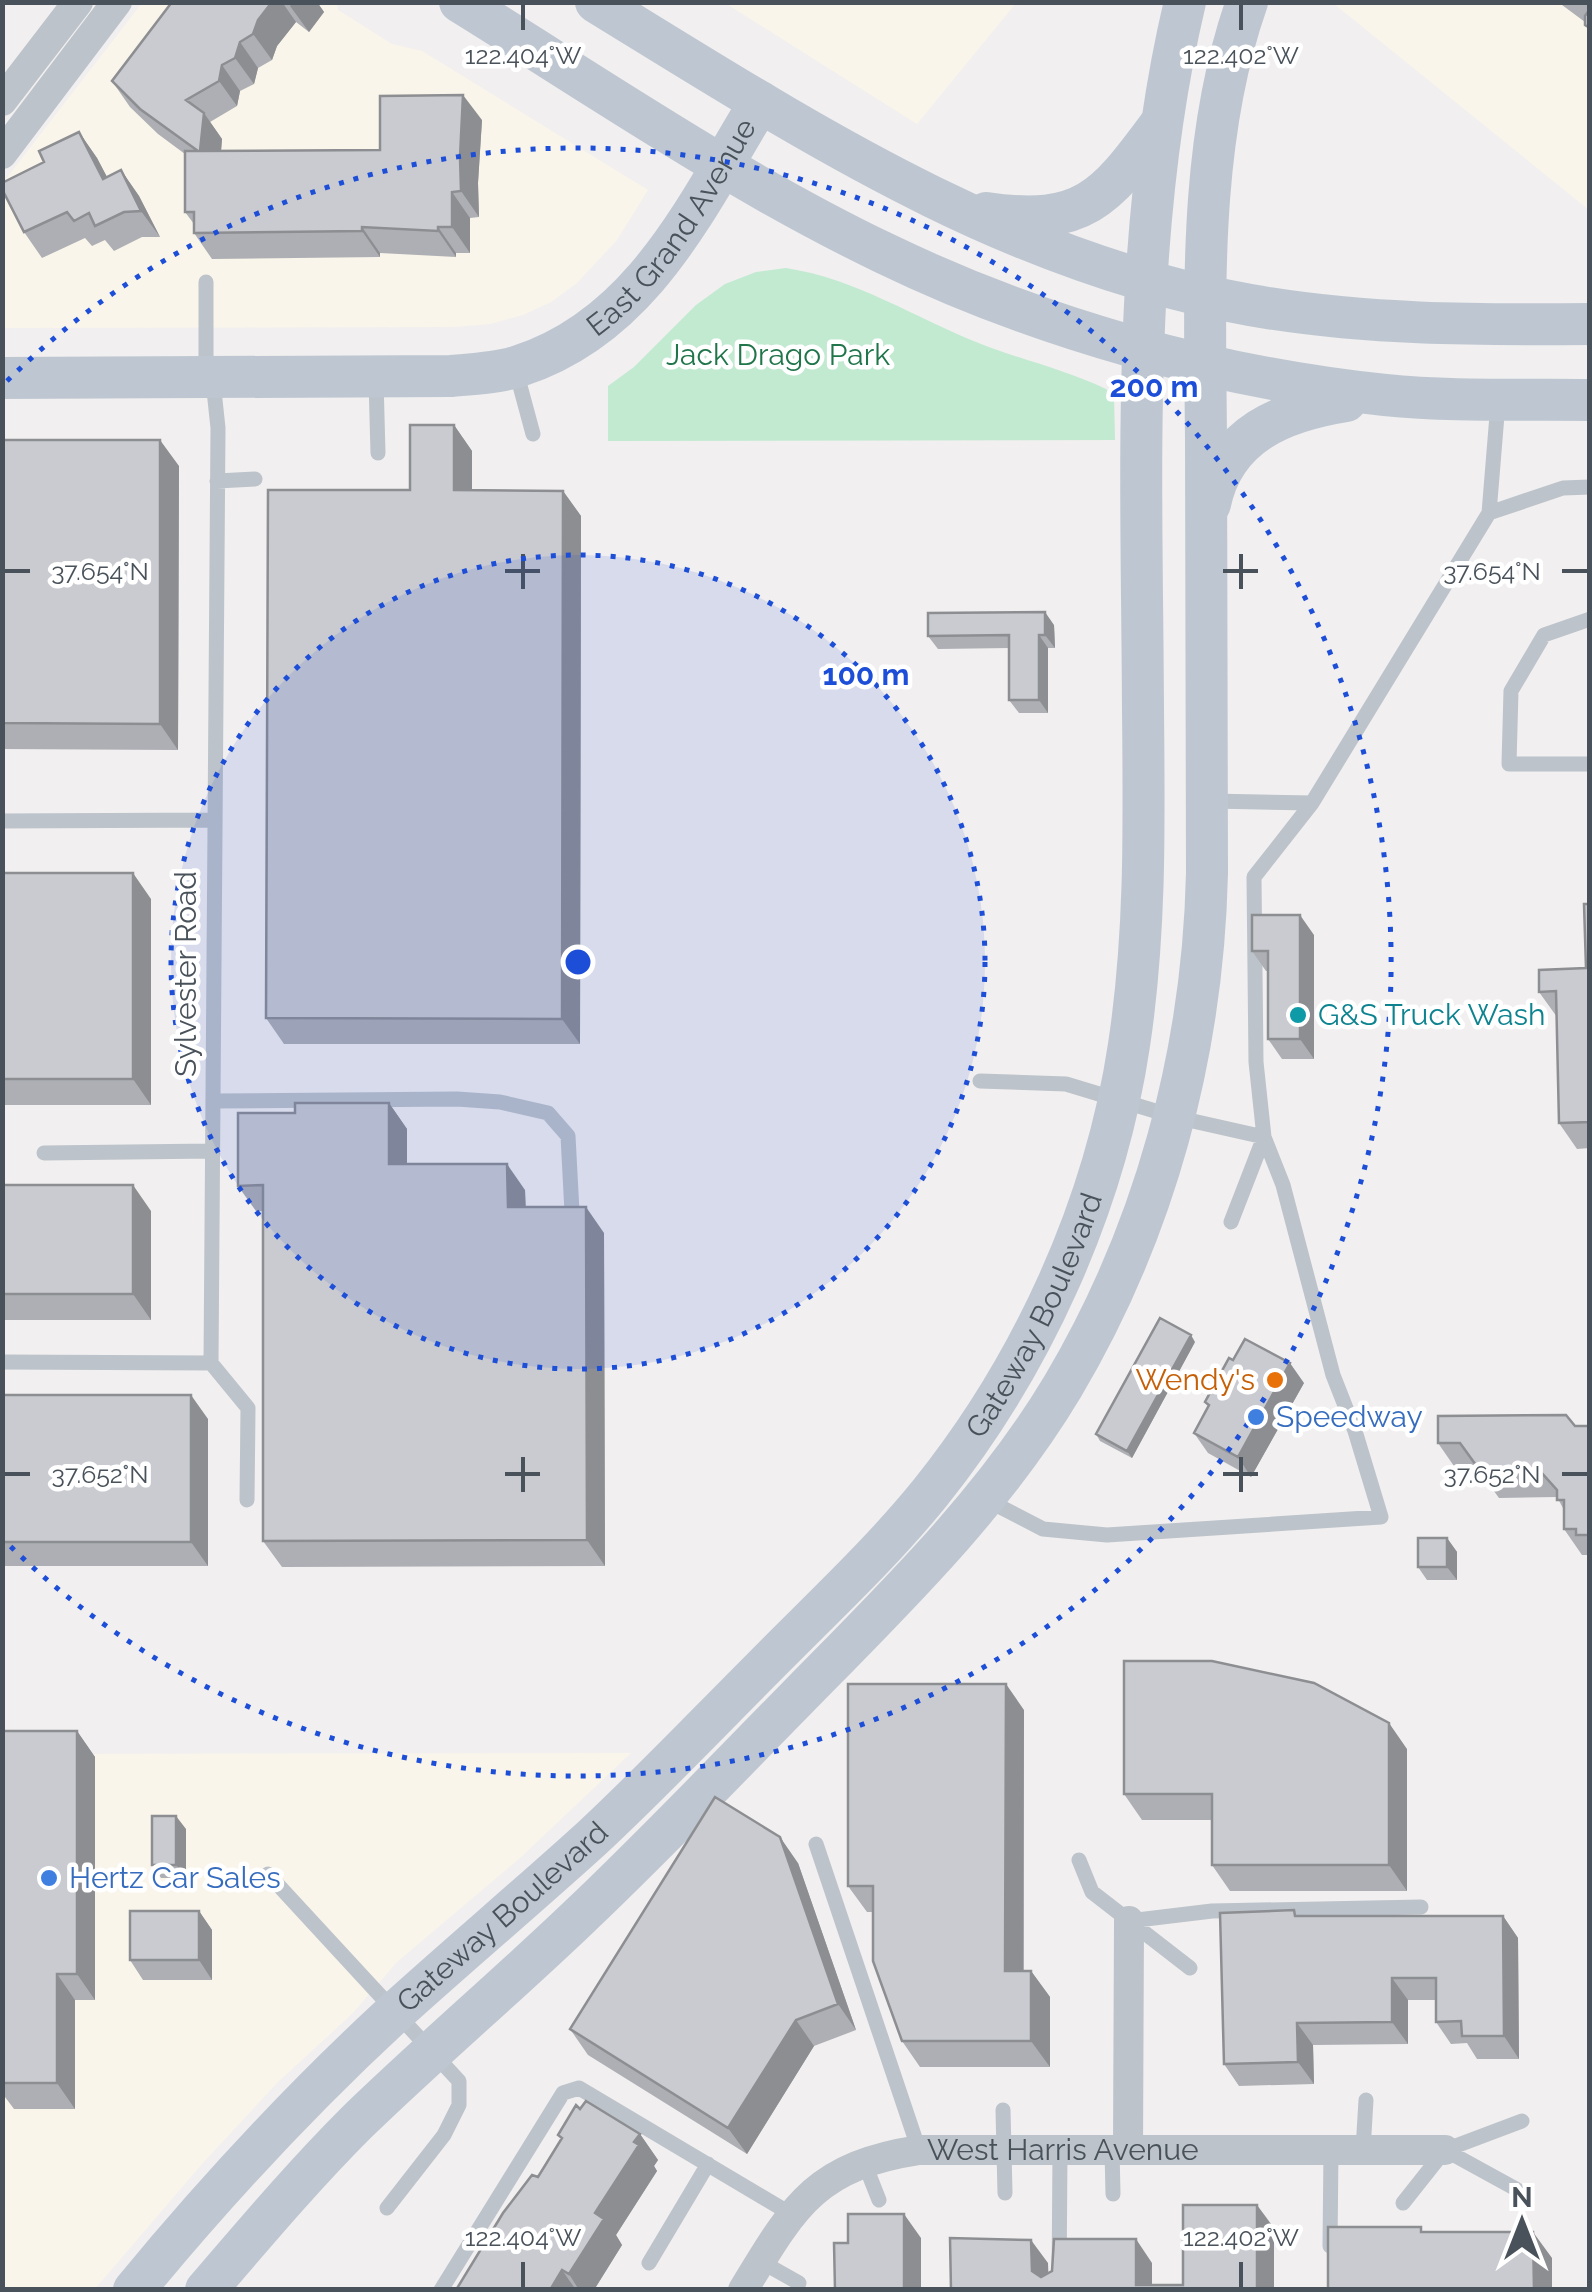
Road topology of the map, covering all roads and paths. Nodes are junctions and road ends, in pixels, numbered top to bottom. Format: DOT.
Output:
graph roads {
  1 [pos="78,2"];
  2 [pos="117,2"];
  3 [pos="460,2"];
  4 [pos="596,2"];
  5 [pos="1184,2"];
  6 [pos="1247,2"];
  7 [pos="2,101"];
  8 [pos="760,102"];
  9 [pos="1159,126"];
  10 [pos="2,154"];
  11 [pos="722,164"];
  12 [pos="946,205"];
  13 [pos="1148,281"];
  14 [pos="206,282"];
  15 [pos="1206,295"];
  16 [pos="1590,324"];
  17 [pos="1144,348"];
  18 [pos="1205,364"];
  19 [pos="515,367"];
  20 [pos="376,376"];
  21 [pos="2,378"];
  22 [pos="210,378"];
  23 [pos="1386,396"];
  24 [pos="1499,400"];
  25 [pos="1590,400"];
  26 [pos="533,434"];
  27 [pos="378,453"];
  28 [pos="255,480"];
  29 [pos="217,481"];
  30 [pos="1590,487"];
  31 [pos="1489,513"];
  32 [pos="1206,536"];
  33 [pos="1590,619"];
  34 [pos="1590,764"];
  35 [pos="1207,800"];
  36 [pos="1312,803"];
  37 [pos="215,820"];
  38 [pos="2,821"];
  39 [pos="980,1080"];
  40 [pos="1118,1098"];
  41 [pos="213,1101"];
  42 [pos="1175,1117"];
  43 [pos="1264,1137"];
  44 [pos="212,1151"];
  45 [pos="44,1153"];
  46 [pos="572,1212"];
  47 [pos="1231,1222"];
  48 [pos="2,1362"];
  49 [pos="211,1363"];
  50 [pos="984,1499"];
  51 [pos="247,1500"];
  52 [pos="816,1844"];
  53 [pos="1079,1860"];
  54 [pos="268,1874"];
  55 [pos="1421,1908"];
  56 [pos="1129,1922"];
  57 [pos="1190,1968"];
  58 [pos="395,2012"];
  59 [pos="432,2053"];
  60 [pos="1366,2100"];
  61 [pos="1003,2110"];
  62 [pos="1522,2120"];
  63 [pos="919,2150"];
  64 [pos="1004,2150"];
  65 [pos="1060,2150"];
  66 [pos="1120,2150"];
  67 [pos="1332,2150"];
  68 [pos="1363,2150"];
  69 [pos="1445,2150"];
  70 [pos="864,2162"];
  71 [pos="708,2164"];
  72 [pos="1516,2189"];
  73 [pos="1005,2193"];
  74 [pos="1113,2194"];
  75 [pos="879,2200"];
  76 [pos="1402,2203"];
  77 [pos="387,2208"];
  78 [pos="792,2214"];
  79 [pos="1330,2258"];
  80 [pos="760,2262"];
  81 [pos="649,2263"];
  82 [pos="799,2283"];
  83 [pos="134,2290"];
  84 [pos="206,2290"];
  85 [pos="441,2290"];
  86 [pos="743,2290"];
  87 [pos="1059,2290"];
  1 -- 7 [label="street"];
  2 -- 10 [label="street"];
  3 -- 11 [label="main road"];
  4 -- 8 [label="main road"];
  5 -- 9 [label="main road, Gateway Boulevard"];
  6 -- 15 [label="main road, Gateway Boulevard"];
  8 -- 11 [label="main road, East Grand Avenue"];
  8 -- 12 [label="main road, East Grand Avenue"];
  9 -- 12 [label="main road"];
  9 -- 13 [label="main road, Gateway Boulevard"];
  11 -- 17 [label="main road"];
  11 -- 19 [label="main road, East Grand Avenue"];
  12 -- 13 [label="main road, East Grand Avenue"];
  13 -- 15 [label="main road, East Grand Avenue"];
  13 -- 17 [label="main road, Gateway Boulevard"];
  14 -- 22 [label="lane, Sylvester Road"];
  15 -- 16 [label="main road, East Grand Avenue"];
  15 -- 18 [label="main road, Gateway Boulevard"];
  17 -- 18 [label="main road"];
  17 -- 40 [label="main road, Gateway Boulevard"];
  18 -- 23 [label="main road"];
  18 -- 32 [label="main road, Gateway Boulevard"];
  19 -- 20 [label="main road, East Grand Avenue"];
  19 -- 26 [label="lane"];
  20 -- 22 [label="main road, East Grand Avenue"];
  20 -- 27 [label="lane"];
  21 -- 22 [label="main road, East Grand Avenue"];
  22 -- 29 [label="lane, Sylvester Road"];
  23 -- 24 [label="main road"];
  23 -- 32 [label="main road"];
  24 -- 25 [label="main road"];
  24 -- 31 [label="lane"];
  28 -- 29 [label="lane"];
  29 -- 37 [label="lane, Sylvester Road"];
  30 -- 31 [label="lane"];
  31 -- 36 [label="lane"];
  32 -- 35 [label="main road, Gateway Boulevard"];
  33 -- 34 [label="lane"];
  35 -- 36 [label="lane"];
  35 -- 42 [label="main road, Gateway Boulevard"];
  36 -- 43 [label="lane"];
  37 -- 38 [label="lane"];
  37 -- 41 [label="lane, Sylvester Road"];
  39 -- 40 [label="lane"];
  40 -- 42 [label="lane"];
  40 -- 58 [label="main road, Gateway Boulevard"];
  41 -- 44 [label="lane, Sylvester Road"];
  41 -- 46 [label="lane"];
  42 -- 43 [label="lane"];
  42 -- 50 [label="main road, Gateway Boulevard"];
  43 -- 47 [label="lane"];
  43 -- 50 [label="lane"];
  44 -- 45 [label="lane"];
  44 -- 49 [label="lane, Sylvester Road"];
  48 -- 49 [label="lane"];
  49 -- 51 [label="lane"];
  50 -- 59 [label="main road, Gateway Boulevard"];
  52 -- 63 [label="lane"];
  53 -- 56 [label="lane"];
  54 -- 58 [label="lane"];
  55 -- 56 [label="lane"];
  56 -- 57 [label="lane"];
  56 -- 66 [label="street"];
  58 -- 59 [label="lane"];
  58 -- 83 [label="main road, Gateway Boulevard"];
  59 -- 77 [label="lane"];
  59 -- 84 [label="main road, Gateway Boulevard"];
  60 -- 68 [label="lane"];
  61 -- 64 [label="lane"];
  62 -- 69 [label="lane"];
  63 -- 64 [label="street, West Harris Avenue"];
  63 -- 70 [label="street, West Harris Avenue"];
  64 -- 65 [label="street, West Harris Avenue"];
  64 -- 73 [label="lane"];
  65 -- 66 [label="street, West Harris Avenue"];
  65 -- 87 [label="lane"];
  66 -- 67 [label="street, West Harris Avenue"];
  66 -- 74 [label="lane"];
  67 -- 68 [label="street, West Harris Avenue"];
  67 -- 79 [label="lane"];
  68 -- 69 [label="street, West Harris Avenue"];
  69 -- 72 [label="lane"];
  69 -- 76 [label="lane"];
  70 -- 75 [label="lane"];
  70 -- 78 [label="street, West Harris Avenue"];
  71 -- 78 [label="lane"];
  71 -- 81 [label="lane"];
  71 -- 85 [label="lane"];
  78 -- 80 [label="street, West Harris Avenue"];
  80 -- 82 [label="lane"];
  80 -- 86 [label="street, West Harris Avenue"];
}
